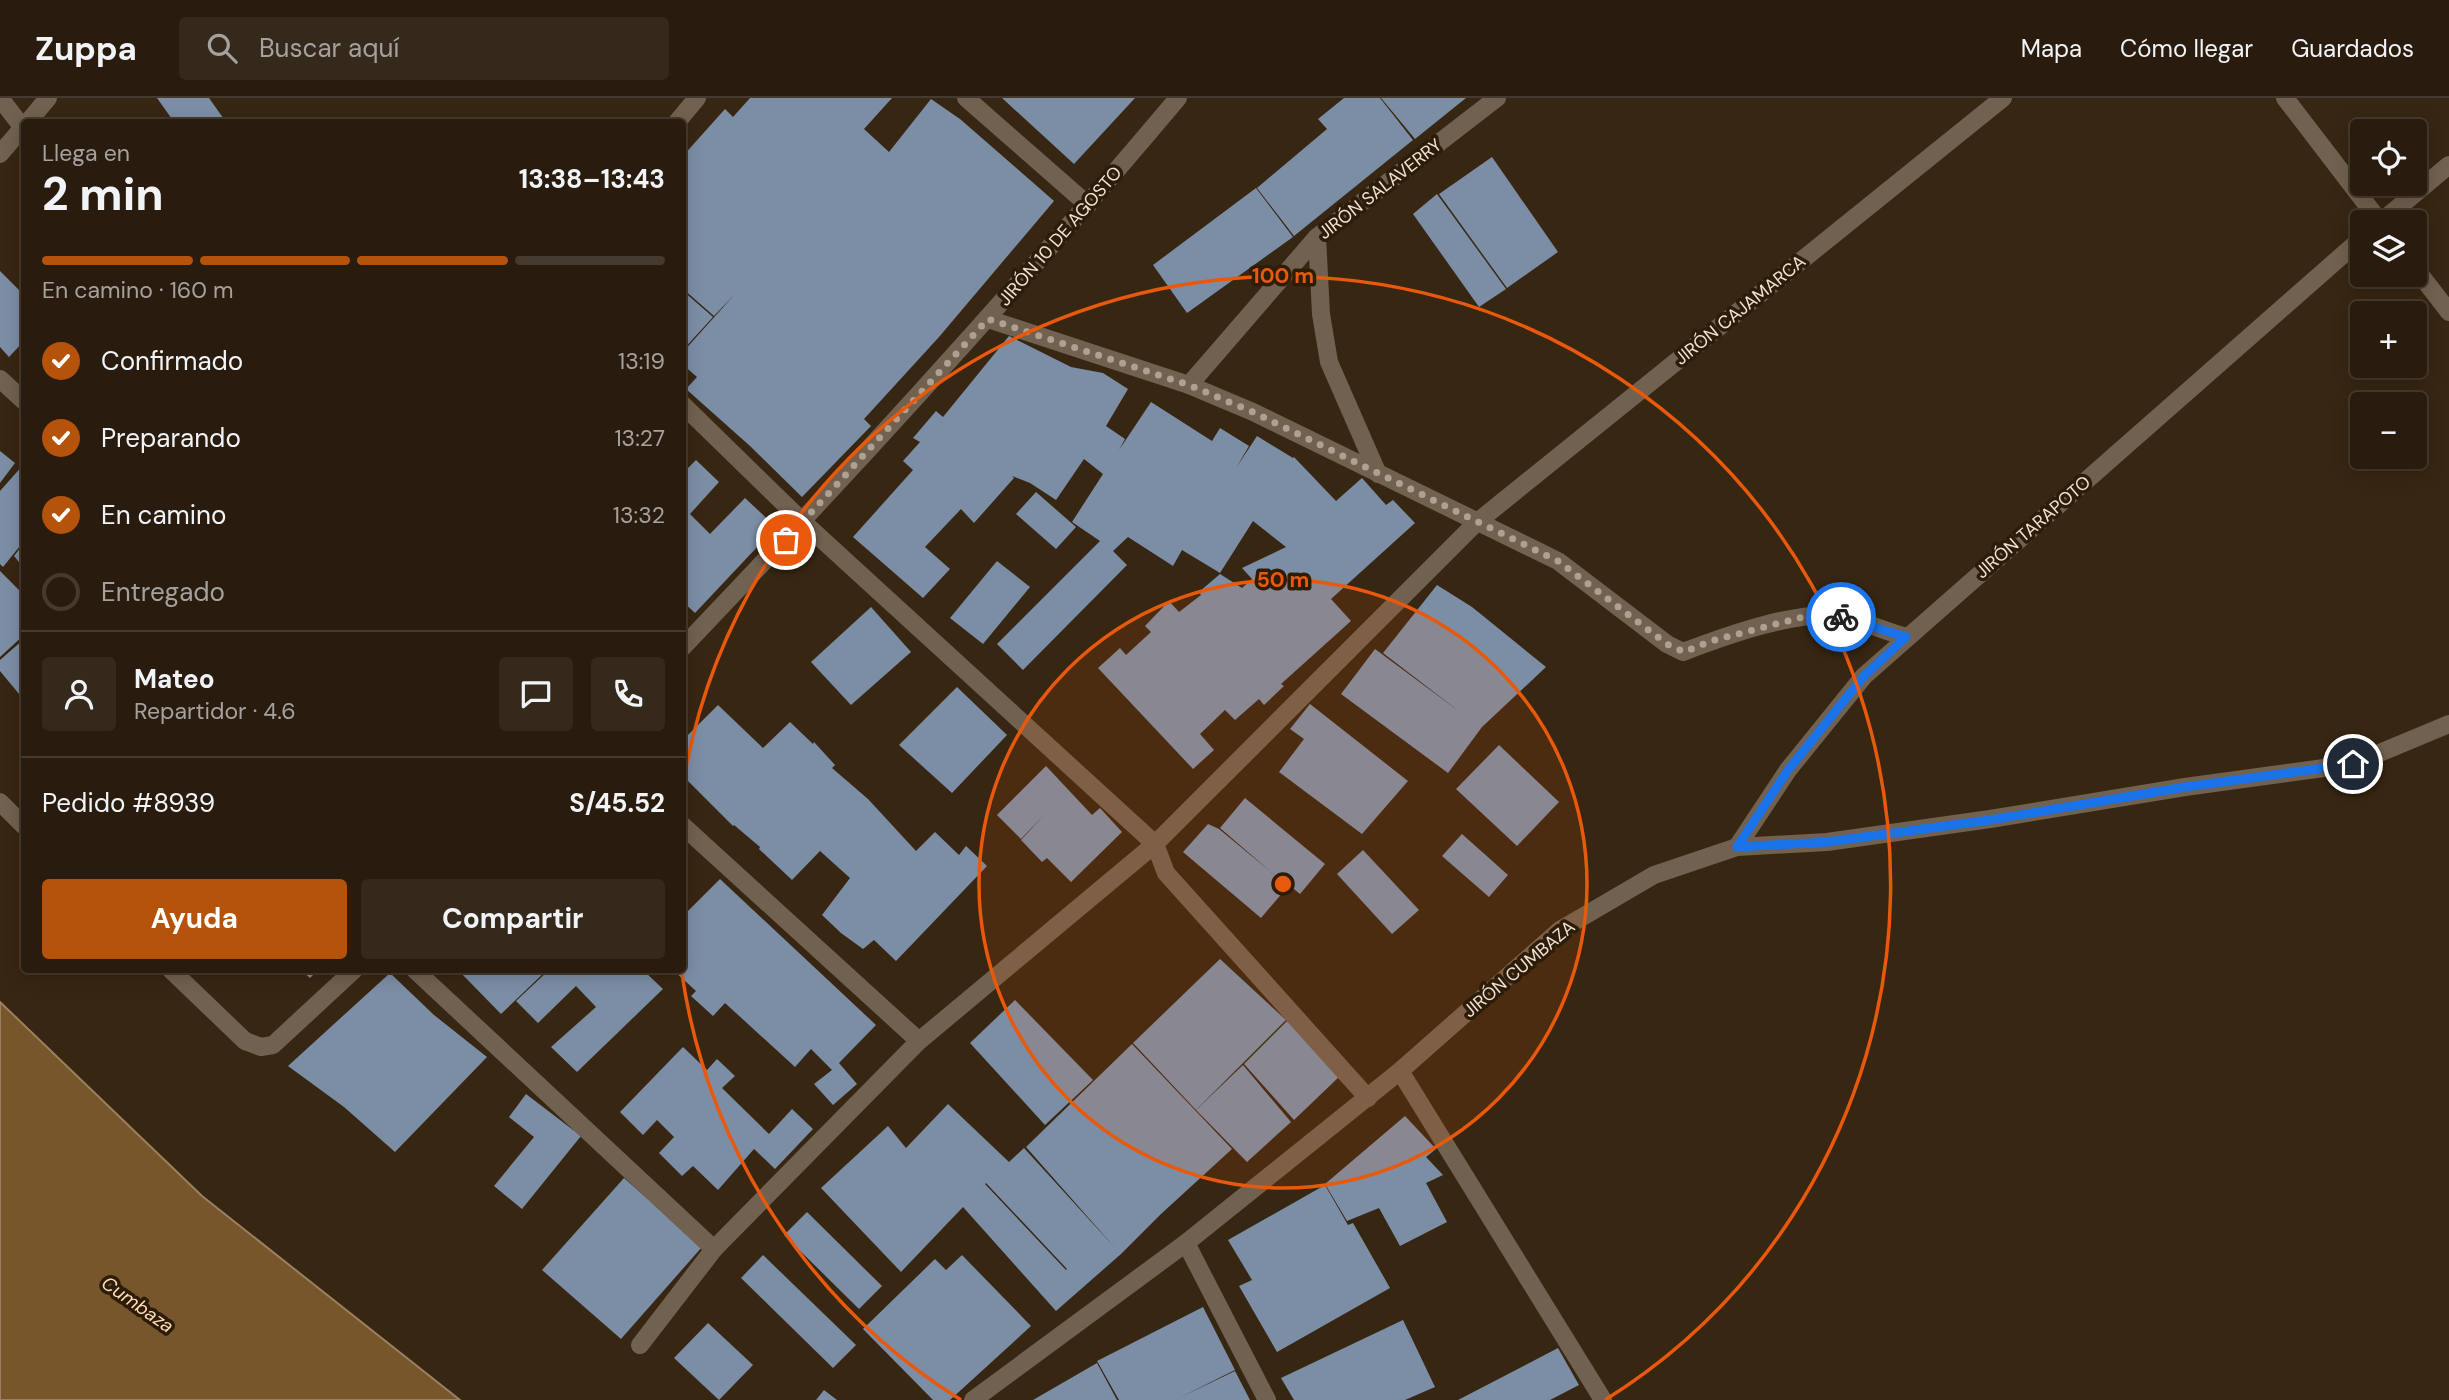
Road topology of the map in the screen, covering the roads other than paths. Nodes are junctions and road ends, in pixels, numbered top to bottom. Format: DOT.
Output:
graph roads {
  1 [pos="0,98"];
  2 [pos="48,98"];
  3 [pos="697,98"];
  4 [pos="966,98"];
  5 [pos="1178,98"];
  6 [pos="1497,98"];
  7 [pos="2003,98"];
  8 [pos="2285,98"];
  9 [pos="31,119"];
  10 [pos="680,119"];
  11 [pos="21,122"];
  12 [pos="21,130"];
  13 [pos="0,154"];
  14 [pos="2449,165"];
  15 [pos="1088,205"];
  16 [pos="2371,210"];
  17 [pos="2395,210"];
  18 [pos="1317,237"];
  19 [pos="2350,248"];
  20 [pos="2427,284"];
  21 [pos="2449,312"];
  22 [pos="988,319"];
  23 [pos="0,379"];
  24 [pos="1189,385"];
  25 [pos="21,398"];
  26 [pos="686,408"];
  27 [pos="1378,474"];
  28 [pos="803,522"];
  29 [pos="1476,523"];
  30 [pos="1906,637"];
  31 [pos="686,644"];
  32 [pos="2449,724"];
  33 [pos="0,802"];
  34 [pos="21,823"];
  35 [pos="686,829"];
  36 [pos="1154,844"];
  37 [pos="1737,847"];
  38 [pos="174,973"];
  39 [pos="351,973"];
  40 [pos="418,973"];
  41 [pos="919,1041"];
  42 [pos="1401,1071"];
  43 [pos="1368,1098"];
  44 [pos="1186,1243"];
  45 [pos="714,1250"];
  46 [pos="640,1345"];
  47 [pos="973,1400"];
  48 [pos="1267,1400"];
  49 [pos="1603,1400"];
  1 -- 11 [label="street"];
  2 -- 9 [label="street"];
  3 -- 10 [label="street"];
  4 -- 15 [label="street"];
  5 -- 15 [label="street, JIRÓN 10 DE AGOSTO"];
  6 -- 18 [label="street, JIRÓN SALAVERRY"];
  7 -- 29 [label="street, JIRÓN CAJAMARCA"];
  8 -- 16 [label="street"];
  12 -- 13 [label="street"];
  14 -- 17 [label="street"];
  15 -- 22 [label="street, JIRÓN 10 DE AGOSTO"];
  18 -- 24 [label="street, JIRÓN SALAVERRY"];
  18 -- 27 [label="street"];
  19 -- 30 [label="street, JIRÓN TARAPOTO"];
  20 -- 21 [label="street"];
  22 -- 24 [label="street"];
  22 -- 28 [label="street, JIRÓN 10 DE AGOSTO"];
  23 -- 25 [label="street"];
  24 -- 27 [label="street"];
  26 -- 28 [label="street"];
  27 -- 29 [label="street"];
  28 -- 31 [label="street, JIRÓN 10 DE AGOSTO"];
  28 -- 36 [label="street"];
  29 -- 30 [label="street"];
  29 -- 36 [label="street, JIRÓN CAJAMARCA"];
  30 -- 37 [label="street, JIRÓN TARAPOTO"];
  32 -- 37 [label="street, JIRÓN CUMBAZA"];
  33 -- 34 [label="street"];
  35 -- 41 [label="street"];
  36 -- 41 [label="street, JIRÓN CAJAMARCA"];
  36 -- 43 [label="street"];
  37 -- 42 [label="street, JIRÓN CUMBAZA"];
  38 -- 39 [label="street"];
  40 -- 45 [label="street"];
  41 -- 45 [label="street, JIRÓN CAJAMARCA"];
  42 -- 43 [label="street, JIRÓN CUMBAZA"];
  42 -- 49 [label="street"];
  43 -- 44 [label="street, JIRÓN CUMBAZA"];
  44 -- 47 [label="street, JIRÓN CUMBAZA"];
  44 -- 48 [label="street"];
  45 -- 46 [label="street, JIRÓN CAJAMARCA"];
}
